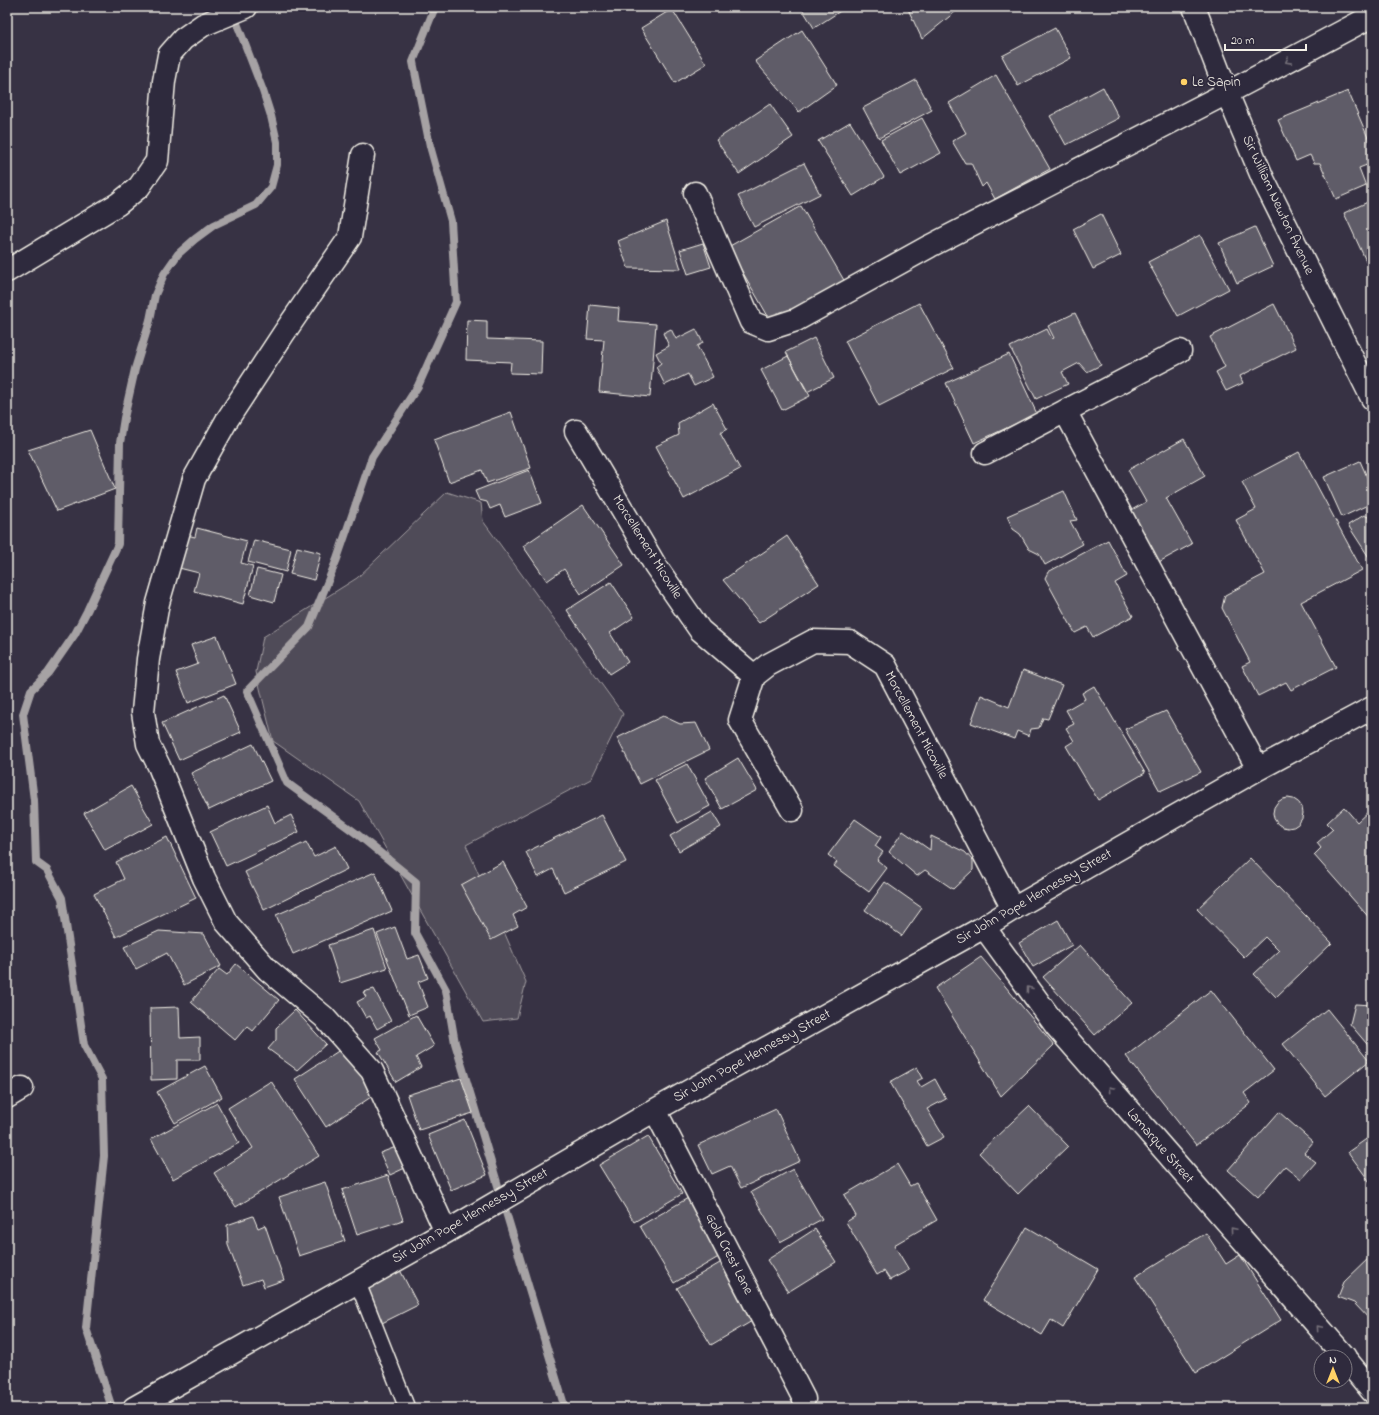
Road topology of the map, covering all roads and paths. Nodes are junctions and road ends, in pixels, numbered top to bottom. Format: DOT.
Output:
graph roads {
  1 [pos="246,7"];
  2 [pos="1194,7"];
  3 [pos="1372,16"];
  4 [pos="1227,93"];
  5 [pos="363,155"];
  6 [pos="695,193"];
  7 [pos="7,271"];
  8 [pos="1180,351"];
  9 [pos="1372,398"];
  10 [pos="1065,411"];
  11 [pos="576,431"];
  12 [pos="985,453"];
  13 [pos="754,676"];
  14 [pos="1372,708"];
  15 [pos="1258,769"];
  16 [pos="792,810"];
  17 [pos="1013,909"];
  18 [pos="984,927"];
  19 [pos="655,1110"];
  20 [pos="446,1232"];
  21 [pos="357,1281"];
  22 [pos="1338,1349"];
  23 [pos="1353,1367"];
  24 [pos="1372,1391"];
  25 [pos="804,1399"];
  26 [pos="134,1408"];
  27 [pos="407,1408"];
  1 -- 7 [label="street"];
  2 -- 4 [label="street, Sir William Newton Avenue"];
  3 -- 4 [label="street, one-way"];
  4 -- 6 [label="street"];
  4 -- 9 [label="street, Sir William Newton Avenue"];
  5 -- 20 [label="street"];
  8 -- 10 [label="street"];
  10 -- 12 [label="street"];
  10 -- 15 [label="street"];
  11 -- 13 [label="street, Morcellement Micoville"];
  13 -- 16 [label="street"];
  13 -- 17 [label="street, Morcellement Micoville"];
  14 -- 15 [label="street, Sir John Pope Hennessy Street"];
  15 -- 17 [label="street, Sir John Pope Hennessy Street"];
  17 -- 18 [label="street, Sir John Pope Hennessy Street"];
  18 -- 19 [label="street, Sir John Pope Hennessy Street"];
  22 -- 18 [label="street, Lamarque Street, one-way"];
  19 -- 20 [label="street, Sir John Pope Hennessy Street"];
  19 -- 25 [label="street, Gold Crest Lane"];
  20 -- 21 [label="street, Sir John Pope Hennessy Street"];
  21 -- 26 [label="street, Sir John Pope Hennessy Street"];
  21 -- 27 [label="lane"];
  23 -- 24 [label="street, Lamarque Street"];
}
